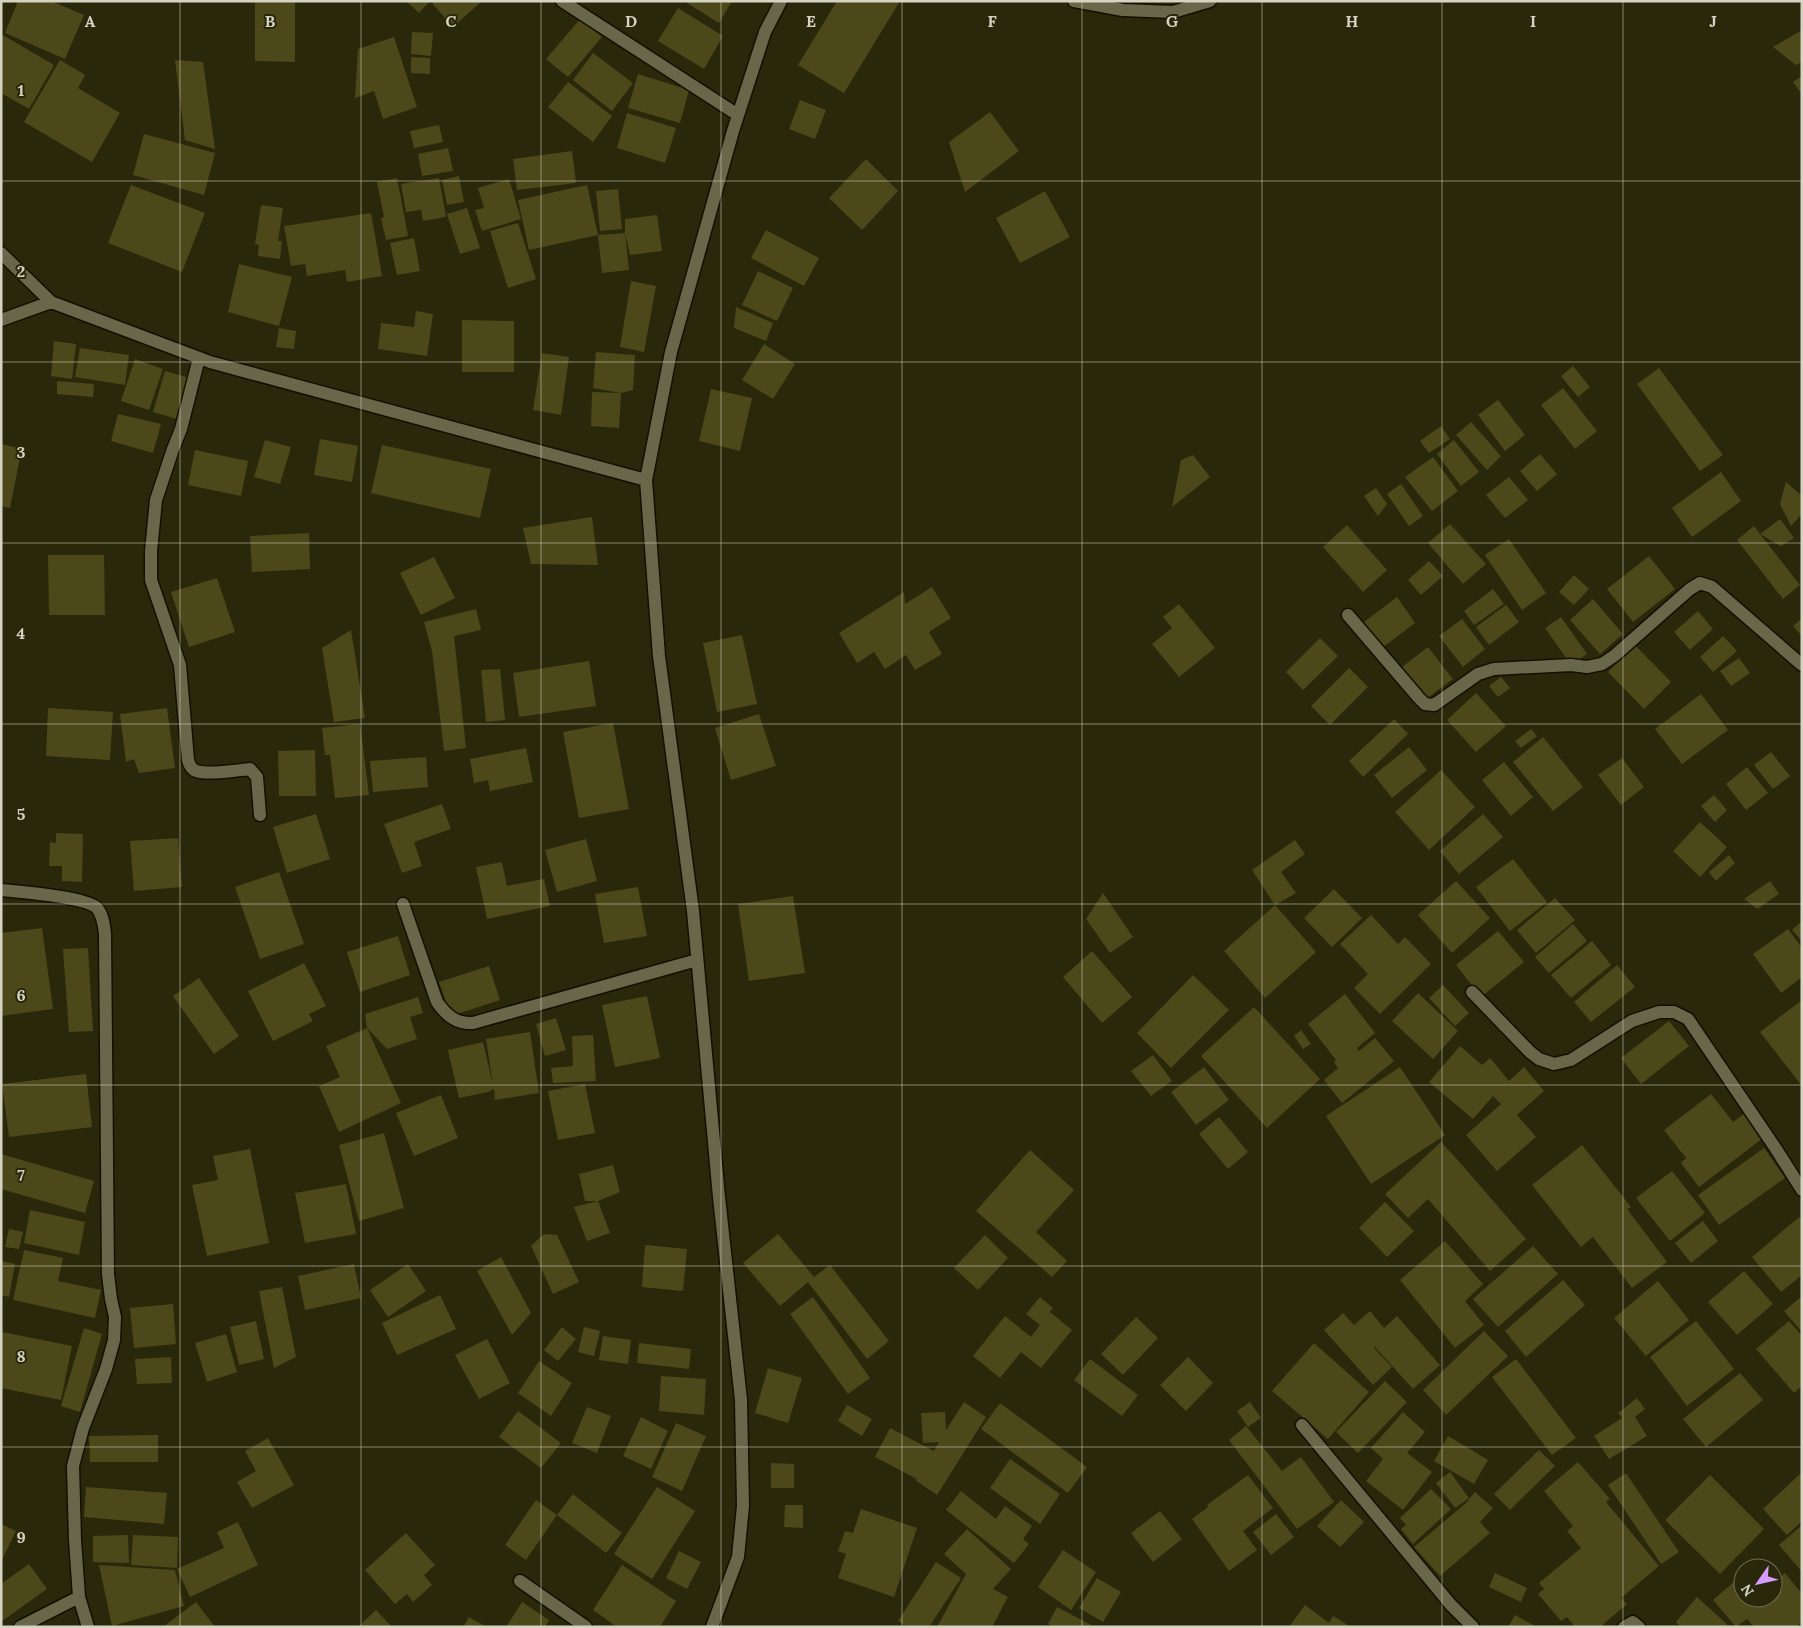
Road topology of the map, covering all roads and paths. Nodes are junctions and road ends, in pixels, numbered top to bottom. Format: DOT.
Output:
graph roads {
  1 [pos="562,1"];
  2 [pos="781,1"];
  3 [pos="1074,1"];
  4 [pos="1210,1"];
  5 [pos="738,115"];
  6 [pos="1,253"];
  7 [pos="51,302"];
  8 [pos="1,320"];
  9 [pos="199,358"];
  10 [pos="646,480"];
  11 [pos="1348,614"];
  12 [pos="1802,666"];
  13 [pos="260,815"];
  14 [pos="1,890"];
  15 [pos="403,904"];
  16 [pos="697,960"];
  17 [pos="1472,992"];
  18 [pos="1802,1190"];
  19 [pos="1302,1425"];
  20 [pos="520,1581"];
  21 [pos="79,1597"];
  22 [pos="20,1627"];
  23 [pos="88,1627"];
  24 [pos="586,1627"];
  25 [pos="712,1627"];
  26 [pos="1473,1627"];
  27 [pos="1624,1627"];
  28 [pos="1639,1627"];
  1 -- 5 [label="street"];
  2 -- 5 [label="street"];
  3 -- 4 [label="street"];
  5 -- 10 [label="street"];
  6 -- 7 [label="street"];
  7 -- 8 [label="street"];
  7 -- 9 [label="street"];
  9 -- 10 [label="street"];
  9 -- 13 [label="street"];
  10 -- 16 [label="street"];
  11 -- 12 [label="street"];
  14 -- 21 [label="street"];
  15 -- 16 [label="street"];
  16 -- 25 [label="street"];
  17 -- 18 [label="street"];
  19 -- 26 [label="street"];
  20 -- 24 [label="street"];
  21 -- 22 [label="street"];
  21 -- 23 [label="street"];
  27 -- 28 [label="street"];
}
